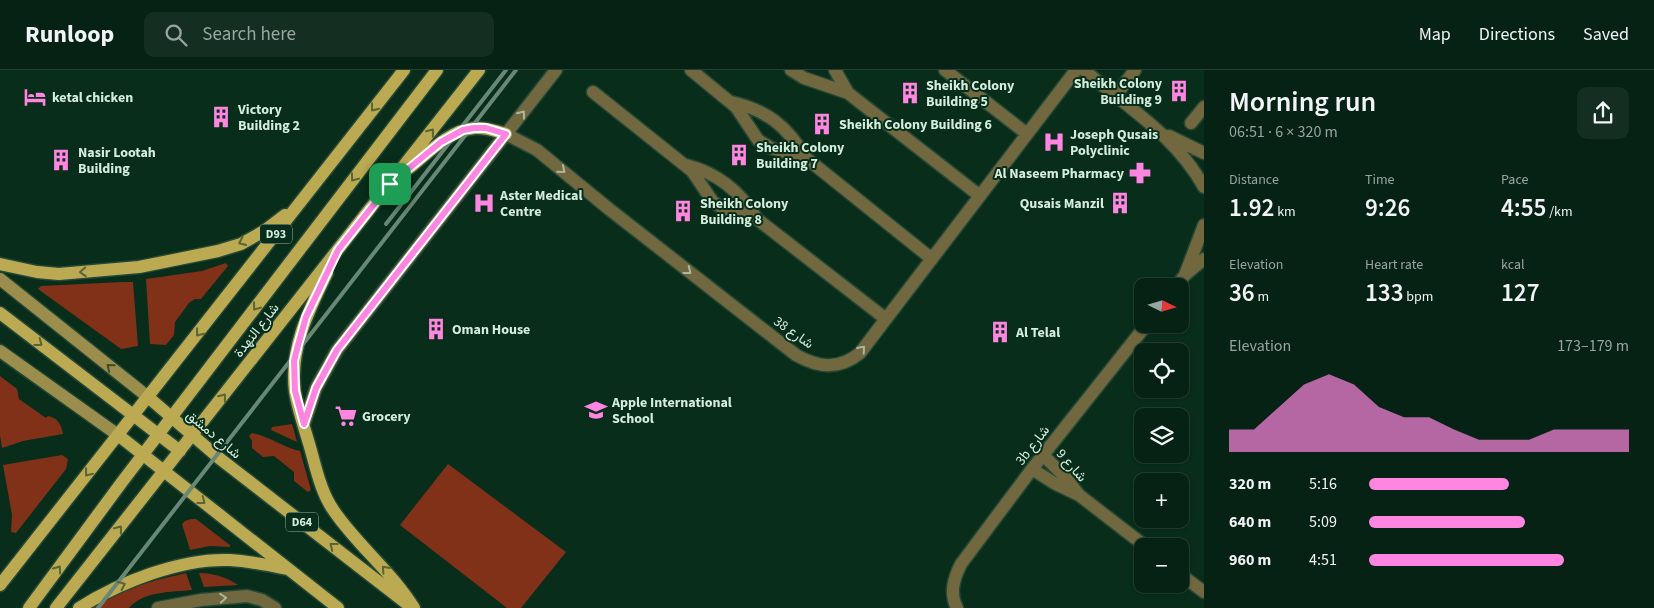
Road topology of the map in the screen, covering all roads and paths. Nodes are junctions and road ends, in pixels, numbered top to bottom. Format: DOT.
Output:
graph roads {
  1 [pos="404,70"];
  2 [pos="437,70"];
  3 [pos="479,70"];
  4 [pos="556,70"];
  5 [pos="691,70"];
  6 [pos="791,70"];
  7 [pos="835,70"];
  8 [pos="945,70"];
  9 [pos="1076,70"];
  10 [pos="1084,70"];
  11 [pos="1136,70"];
  12 [pos="593,92"];
  13 [pos="848,93"];
  14 [pos="1116,95"];
  15 [pos="730,102"];
  16 [pos="1204,107"];
  17 [pos="1192,123"];
  18 [pos="1160,131"];
  19 [pos="506,134"];
  20 [pos="1028,134"];
  21 [pos="1204,152"];
  22 [pos="806,158"];
  23 [pos="685,165"];
  24 [pos="390,184"];
  25 [pos="1204,188"];
  26 [pos="980,196"];
  27 [pos="298,206"];
  28 [pos="757,219"];
  29 [pos="1204,225"];
  30 [pos="338,250"];
  31 [pos="932,259"];
  32 [pos="1204,260"];
  33 [pos="0,264"];
  34 [pos="1185,275"];
  35 [pos="1183,278"];
  36 [pos="0,279"];
  37 [pos="0,313"];
  38 [pos="886,319"];
  39 [pos="1140,333"];
  40 [pos="0,351"];
  41 [pos="148,398"];
  42 [pos="134,415"];
  43 [pos="171,417"];
  44 [pos="304,424"];
  45 [pos="158,434"];
  46 [pos="118,435"];
  47 [pos="193,436"];
  48 [pos="180,451"];
  49 [pos="143,454"];
  50 [pos="1044,455"];
  51 [pos="1032,469"];
  52 [pos="164,470"];
  53 [pos="1079,495"];
  54 [pos="1135,538"];
  55 [pos="290,570"];
  56 [pos="1189,581"];
  57 [pos="0,585"];
  58 [pos="1204,592"];
  59 [pos="29,608"];
  60 [pos="56,608"];
  61 [pos="79,608"];
  62 [pos="158,608"];
  63 [pos="275,608"];
  64 [pos="338,608"];
  65 [pos="413,608"];
  66 [pos="957,608"];
  1 -- 27 [label="main road, D93, one-way"];
  2 -- 43 [label="main road, one-way"];
  24 -- 3 [label="main road, شارع النهدة, one-way"];
  19 -- 4 [label="street, one-way"];
  5 -- 15 [label="street"];
  6 -- 13 [label="street"];
  7 -- 13 [label="street"];
  8 -- 20 [label="street"];
  9 -- 20 [label="street, شارع 38"];
  10 -- 14 [label="street"];
  11 -- 14 [label="street"];
  12 -- 23 [label="street"];
  13 -- 26 [label="street"];
  14 -- 18 [label="street"];
  15 -- 22 [label="street"];
  15 -- 22 [label="street"];
  16 -- 17 [label="street"];
  18 -- 21 [label="street"];
  18 -- 25 [label="street"];
  19 -- 24 [label="main road"];
  19 -- 38 [label="street, شارع 38, one-way"];
  19 -- 44 [label="street"];
  20 -- 26 [label="street, شارع 38"];
  22 -- 31 [label="street"];
  23 -- 28 [label="street"];
  23 -- 28 [label="street"];
  24 -- 30 [label="main road, شارع النهدة"];
  26 -- 31 [label="street, شارع 38"];
  27 -- 33 [label="main road, one-way"];
  27 -- 41 [label="main road, D93, one-way"];
  28 -- 38 [label="street"];
  29 -- 34 [label="street"];
  30 -- 44 [label="main road"];
  47 -- 30 [label="main road, شارع النهدة, one-way"];
  31 -- 38 [label="street, شارع 38"];
  32 -- 34 [label="street"];
  34 -- 35 [label="street"];
  41 -- 36 [label="main road, شارع دمشق / D64, one-way"];
  37 -- 42 [label="main road, one-way"];
  39 -- 50 [label="street, 3b شارع"];
  40 -- 46 [label="main road"];
  41 -- 42 [label="main road, D93"];
  41 -- 43 [label="main road, شارع دمشق / D64"];
  42 -- 45 [label="main road"];
  42 -- 46 [label="main road, D93"];
  43 -- 45 [label="main road"];
  43 -- 47 [label="main road, شارع دمشق / D64"];
  65 -- 44 [label="main road, one-way"];
  45 -- 48 [label="main road"];
  45 -- 49 [label="main road"];
  46 -- 49 [label="main road"];
  46 -- 57 [label="main road, D93, one-way"];
  47 -- 48 [label="main road, شارع النهدة"];
  65 -- 47 [label="main road, شارع دمشق / D64, one-way"];
  48 -- 52 [label="main road, شارع النهدة"];
  49 -- 52 [label="main road"];
  59 -- 49 [label="main road, one-way"];
  50 -- 51 [label="street, 3b شارع"];
  50 -- 53 [label="street, شارع 9"];
  51 -- 53 [label="street, شارع 9"];
  51 -- 66 [label="street, 3b شارع"];
  52 -- 55 [label="main road, one-way"];
  60 -- 52 [label="main road, شارع النهدة, one-way"];
  53 -- 54 [label="street, شارع 9"];
  61 -- 55 [label="main road, one-way"];
  55 -- 64 [label="main road"];
  56 -- 58 [label="street"];
  62 -- 63 [label="street, one-way"];
}
